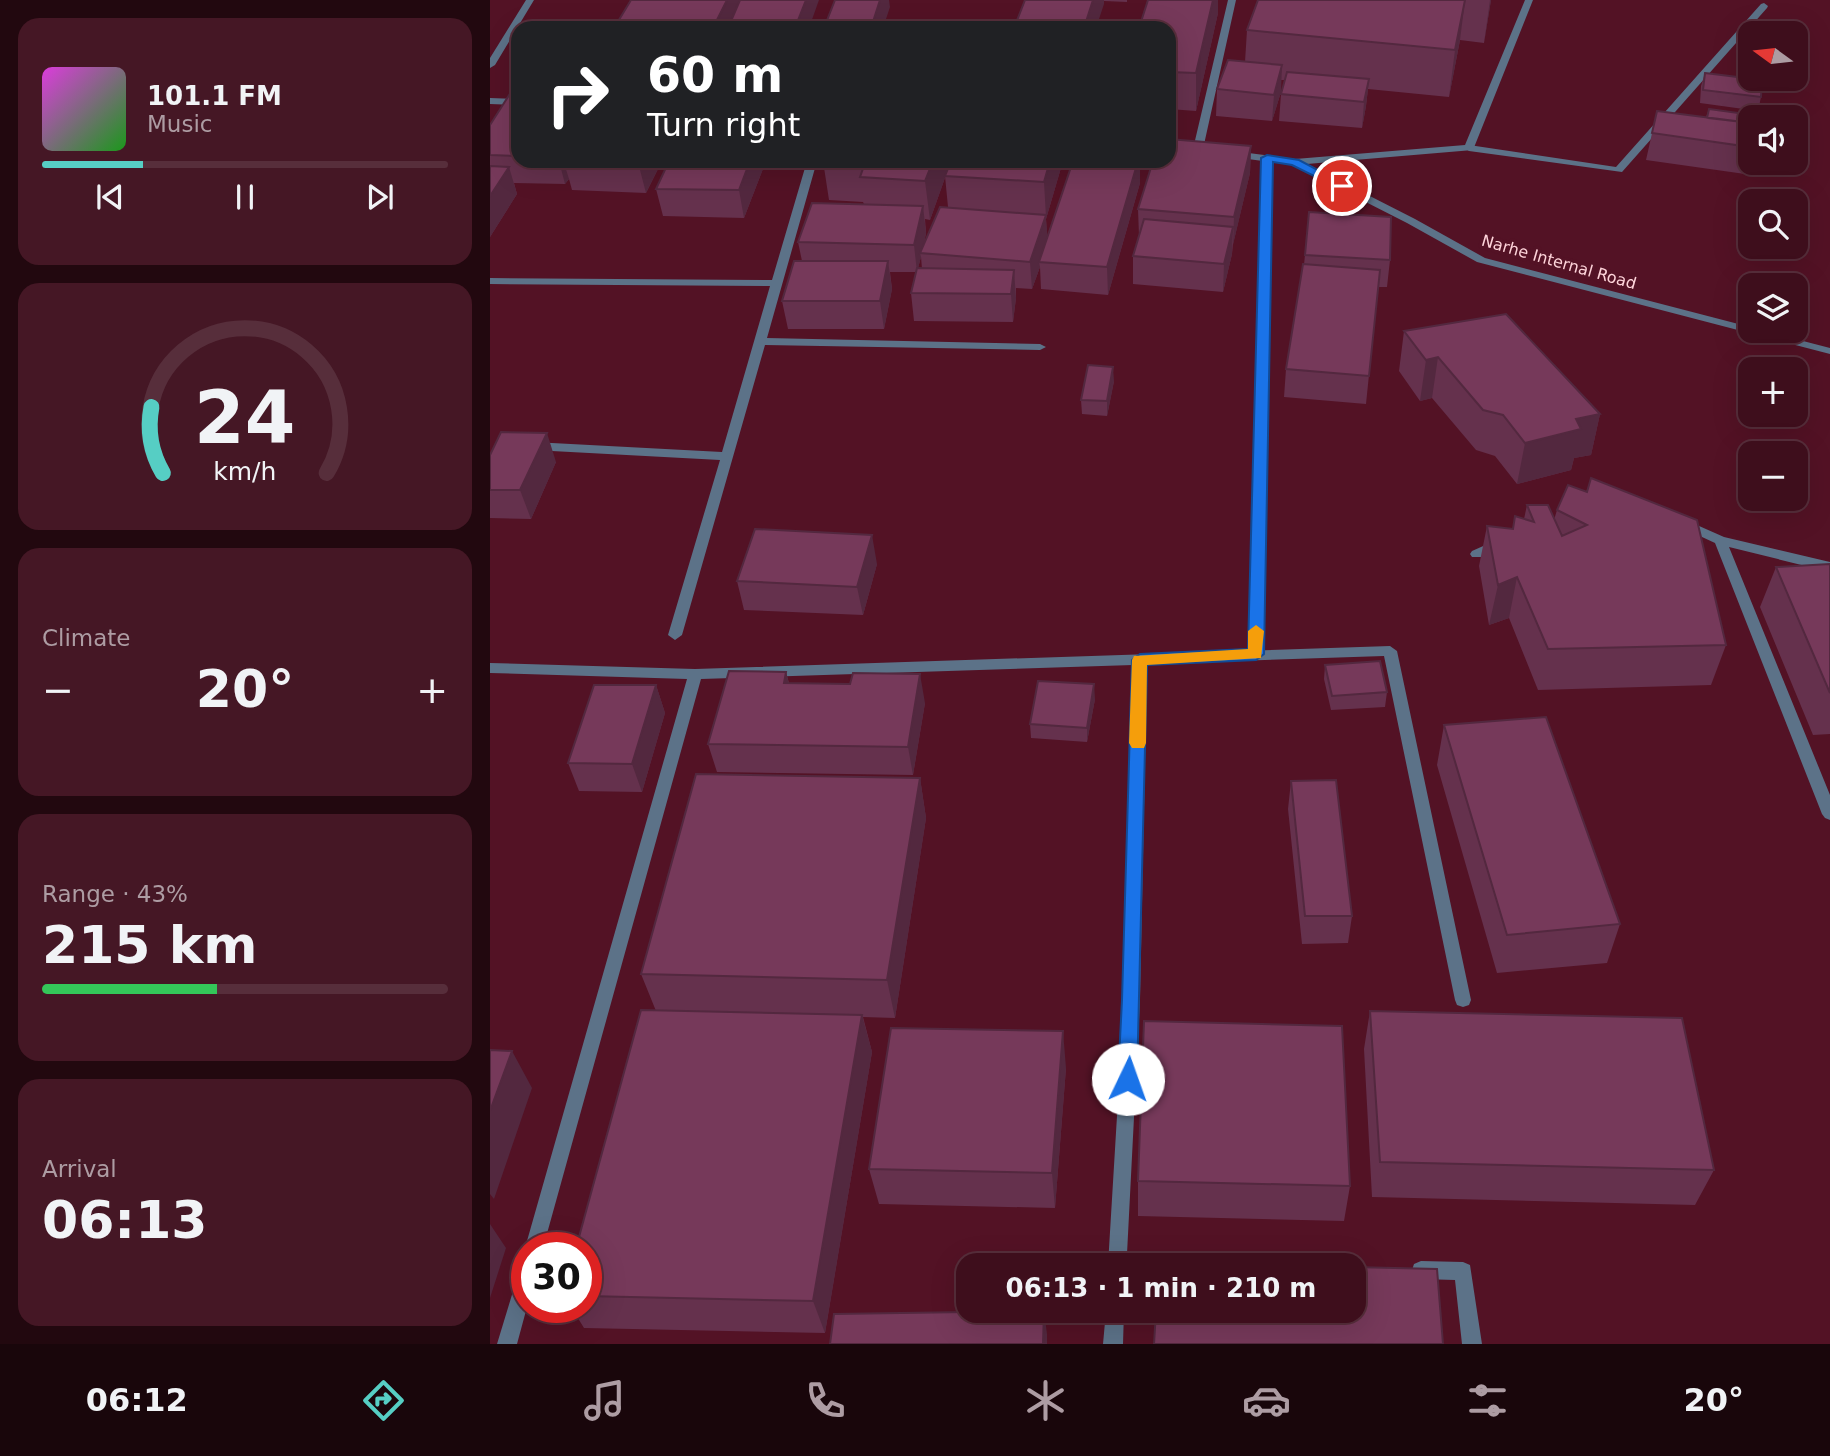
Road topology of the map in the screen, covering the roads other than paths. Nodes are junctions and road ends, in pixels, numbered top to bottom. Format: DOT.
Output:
graph roads {
  1 [pos="530,0"];
  2 [pos="1232,0"];
  3 [pos="1529,0"];
  4 [pos="1764,6"];
  5 [pos="517,21"];
  6 [pos="511,31"];
  7 [pos="490,65"];
  8 [pos="490,101"];
  9 [pos="511,102"];
  10 [pos="1469,148"];
  11 [pos="1267,158"];
  12 [pos="1295,162"];
  13 [pos="810,168"];
  14 [pos="490,281"];
  15 [pos="775,283"];
  16 [pos="1738,327"];
  17 [pos="760,341"];
  18 [pos="1800,343"];
  19 [pos="1040,347"];
  20 [pos="1830,351"];
  21 [pos="518,445"];
  22 [pos="727,456"];
  23 [pos="1674,518"];
  24 [pos="1510,537"];
  25 [pos="1720,540"];
  26 [pos="1477,554"];
  27 [pos="1830,567"];
  28 [pos="675,635"];
  29 [pos="1256,654"];
  30 [pos="1140,660"];
  31 [pos="490,668"];
  32 [pos="695,674"];
  33 [pos="1830,814"];
  34 [pos="1463,1000"];
  35 [pos="538,1232"];
  36 [pos="1118,1253"];
  37 [pos="1408,1270"];
  38 [pos="514,1323"];
  39 [pos="1114,1323"];
  40 [pos="508,1344"];
  41 [pos="1113,1344"];
  42 [pos="1472,1344"];
  1 -- 5 [label="street"];
  2 -- 11 [label="street, Narhe Internal Road"];
  3 -- 10 [label="street"];
  4 -- 10 [label="street"];
  6 -- 7 [label="street"];
  8 -- 9 [label="street"];
  10 -- 12 [label="street"];
  11 -- 12 [label="street, Narhe Internal Road"];
  11 -- 29 [label="street"];
  12 -- 16 [label="street, Narhe Internal Road"];
  13 -- 15 [label="street"];
  14 -- 15 [label="street"];
  15 -- 17 [label="street"];
  17 -- 19 [label="street"];
  17 -- 22 [label="street"];
  18 -- 20 [label="street, Narhe Internal Road"];
  21 -- 22 [label="street"];
  22 -- 28 [label="street"];
  23 -- 25 [label="street"];
  24 -- 26 [label="street"];
  25 -- 27 [label="street"];
  25 -- 33 [label="street"];
  29 -- 30 [label="street"];
  29 -- 34 [label="street"];
  30 -- 32 [label="street"];
  30 -- 36 [label="street"];
  31 -- 32 [label="street"];
  32 -- 35 [label="street"];
  37 -- 42 [label="street"];
  38 -- 40 [label="street"];
  39 -- 41 [label="street"];
}
